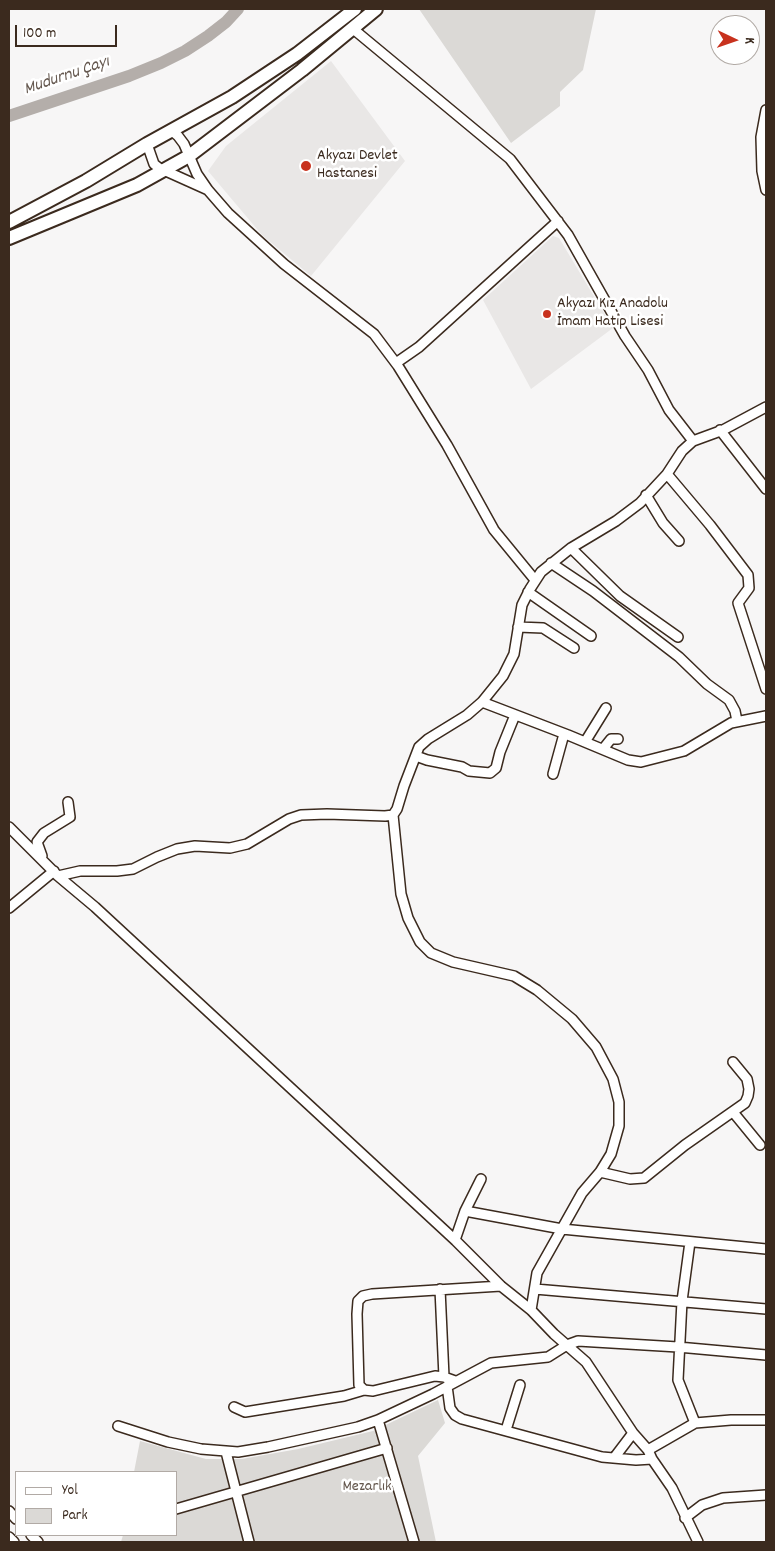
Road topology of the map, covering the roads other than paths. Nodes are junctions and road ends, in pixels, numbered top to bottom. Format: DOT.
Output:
graph roads {
  1 [pos="355,9"];
  2 [pos="376,9"];
  3 [pos="352,28"];
  4 [pos="766,110"];
  5 [pos="171,130"];
  6 [pos="147,144"];
  7 [pos="189,156"];
  8 [pos="164,170"];
  9 [pos="208,190"];
  10 [pos="766,190"];
  11 [pos="558,221"];
  12 [pos="9,222"];
  13 [pos="9,238"];
  14 [pos="396,363"];
  15 [pos="766,407"];
  16 [pos="720,430"];
  17 [pos="693,441"];
  18 [pos="667,474"];
  19 [pos="766,489"];
  20 [pos="646,496"];
  21 [pos="679,541"];
  22 [pos="571,548"];
  23 [pos="551,563"];
  24 [pos="535,580"];
  25 [pos="528,592"];
  26 [pos="518,627"];
  27 [pos="591,636"];
  28 [pos="678,637"];
  29 [pos="574,648"];
  30 [pos="766,689"];
  31 [pos="482,702"];
  32 [pos="606,708"];
  33 [pos="515,715"];
  34 [pos="766,716"];
  35 [pos="737,721"];
  36 [pos="564,734"];
  37 [pos="618,739"];
  38 [pos="585,742"];
  39 [pos="603,749"];
  40 [pos="416,756"];
  41 [pos="553,774"];
  42 [pos="68,802"];
  43 [pos="393,814"];
  44 [pos="9,827"];
  45 [pos="44,860"];
  46 [pos="56,873"];
  47 [pos="9,908"];
  48 [pos="733,1062"];
  49 [pos="733,1112"];
  50 [pos="760,1145"];
  51 [pos="600,1172"];
  52 [pos="481,1179"];
  53 [pos="465,1211"];
  54 [pos="562,1229"];
  55 [pos="455,1240"];
  56 [pos="690,1242"];
  57 [pos="766,1249"];
  58 [pos="501,1286"];
  59 [pos="536,1289"];
  60 [pos="440,1290"];
  61 [pos="682,1301"];
  62 [pos="531,1310"];
  63 [pos="766,1310"];
  64 [pos="567,1345"];
  65 [pos="678,1347"];
  66 [pos="766,1355"];
  67 [pos="444,1377"];
  68 [pos="451,1384"];
  69 [pos="520,1385"];
  70 [pos="364,1390"];
  71 [pos="234,1407"];
  72 [pos="378,1420"];
  73 [pos="766,1420"];
  74 [pos="695,1423"];
  75 [pos="118,1426"];
  76 [pos="506,1430"];
  77 [pos="633,1433"];
  78 [pos="387,1448"];
  79 [pos="648,1450"];
  80 [pos="226,1452"];
  81 [pos="614,1458"];
  82 [pos="652,1459"];
  83 [pos="237,1492"];
  84 [pos="766,1496"];
  85 [pos="178,1508"];
  86 [pos="685,1518"];
  87 [pos="9,1537"];
  88 [pos="14,1542"];
  89 [pos="249,1542"];
  90 [pos="414,1542"];
  91 [pos="698,1542"];
  1 -- 5 [label="highway"];
  2 -- 3 [label="highway"];
  3 -- 7 [label="highway"];
  3 -- 11 [label="street"];
  4 -- 10 [label="street"];
  5 -- 6 [label="highway"];
  5 -- 7 [label="street"];
  6 -- 8 [label="street"];
  6 -- 12 [label="highway"];
  7 -- 8 [label="highway"];
  7 -- 9 [label="street"];
  8 -- 9 [label="street"];
  8 -- 13 [label="highway"];
  9 -- 14 [label="street"];
  11 -- 14 [label="street"];
  11 -- 17 [label="street"];
  14 -- 24 [label="street"];
  15 -- 16 [label="street"];
  16 -- 17 [label="street"];
  16 -- 19 [label="street"];
  17 -- 18 [label="street"];
  18 -- 20 [label="street"];
  18 -- 30 [label="street"];
  20 -- 21 [label="street"];
  20 -- 22 [label="street"];
  22 -- 23 [label="street"];
  22 -- 28 [label="street"];
  23 -- 24 [label="street"];
  23 -- 35 [label="street"];
  24 -- 25 [label="street"];
  25 -- 26 [label="street"];
  25 -- 27 [label="street"];
  26 -- 29 [label="street"];
  26 -- 31 [label="street"];
  31 -- 33 [label="street"];
  31 -- 40 [label="street"];
  32 -- 38 [label="street"];
  33 -- 36 [label="street"];
  33 -- 40 [label="street"];
  34 -- 35 [label="street"];
  35 -- 39 [label="street"];
  36 -- 38 [label="street"];
  36 -- 41 [label="street"];
  37 -- 39 [label="street"];
  38 -- 39 [label="street"];
  40 -- 43 [label="street"];
  42 -- 45 [label="street"];
  43 -- 46 [label="street"];
  43 -- 51 [label="street"];
  44 -- 45 [label="street"];
  45 -- 46 [label="street"];
  46 -- 47 [label="street"];
  46 -- 55 [label="street"];
  48 -- 49 [label="street"];
  49 -- 50 [label="street"];
  49 -- 51 [label="street"];
  51 -- 54 [label="street"];
  52 -- 53 [label="street"];
  53 -- 54 [label="street"];
  53 -- 55 [label="street"];
  54 -- 56 [label="street"];
  54 -- 59 [label="street"];
  55 -- 58 [label="street"];
  56 -- 57 [label="street"];
  56 -- 61 [label="street"];
  58 -- 60 [label="street"];
  58 -- 62 [label="street"];
  59 -- 61 [label="street"];
  59 -- 62 [label="street"];
  60 -- 67 [label="street"];
  60 -- 70 [label="street"];
  61 -- 63 [label="street"];
  61 -- 65 [label="street"];
  62 -- 64 [label="street"];
  64 -- 65 [label="street"];
  64 -- 68 [label="street"];
  64 -- 77 [label="street"];
  65 -- 66 [label="street"];
  65 -- 74 [label="street"];
  67 -- 68 [label="street"];
  67 -- 70 [label="street"];
  68 -- 72 [label="street"];
  68 -- 76 [label="street"];
  69 -- 76 [label="street"];
  70 -- 71 [label="street"];
  72 -- 78 [label="street"];
  72 -- 80 [label="street"];
  73 -- 74 [label="street"];
  74 -- 79 [label="street"];
  75 -- 80 [label="street"];
  76 -- 81 [label="street"];
  77 -- 79 [label="street"];
  77 -- 81 [label="street"];
  78 -- 83 [label="street"];
  78 -- 90 [label="street"];
  79 -- 82 [label="street"];
  80 -- 83 [label="street"];
  81 -- 82 [label="street"];
  82 -- 86 [label="street"];
  83 -- 85 [label="street"];
  83 -- 89 [label="street"];
  84 -- 86 [label="street"];
  86 -- 91 [label="street"];
  87 -- 88 [label="street"];
}
